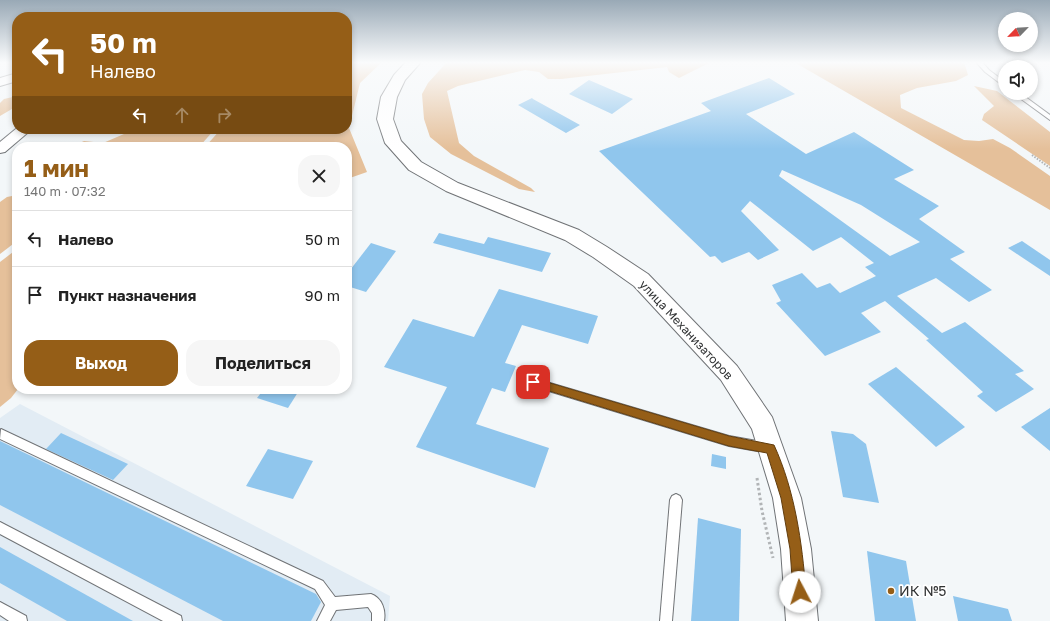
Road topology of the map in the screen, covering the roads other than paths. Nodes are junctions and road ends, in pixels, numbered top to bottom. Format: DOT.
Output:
graph roads {
  1 [pos="392,91"];
  2 [pos="1026,100"];
  3 [pos="1050,118"];
  4 [pos="19,134"];
  5 [pos="0,149"];
  6 [pos="533,382"];
  7 [pos="1,434"];
  8 [pos="771,449"];
  9 [pos="676,500"];
  10 [pos="0,528"];
  11 [pos="332,604"];
  12 [pos="0,608"];
  13 [pos="21,621"];
  14 [pos="176,621"];
  15 [pos="323,621"];
  16 [pos="378,621"];
  17 [pos="666,621"];
  18 [pos="802,621"];
  1 -- 8 [label="main road, улица Механизаторов"];
  2 -- 3 [label="lane"];
  4 -- 5 [label="street"];
  6 -- 8 [label="lane"];
  7 -- 11 [label="lane"];
  8 -- 18 [label="main road, улица Механизаторов"];
  9 -- 17 [label="lane"];
  10 -- 14 [label="lane"];
  11 -- 15 [label="lane"];
  11 -- 16 [label="lane"];
  12 -- 13 [label="lane"];
}
